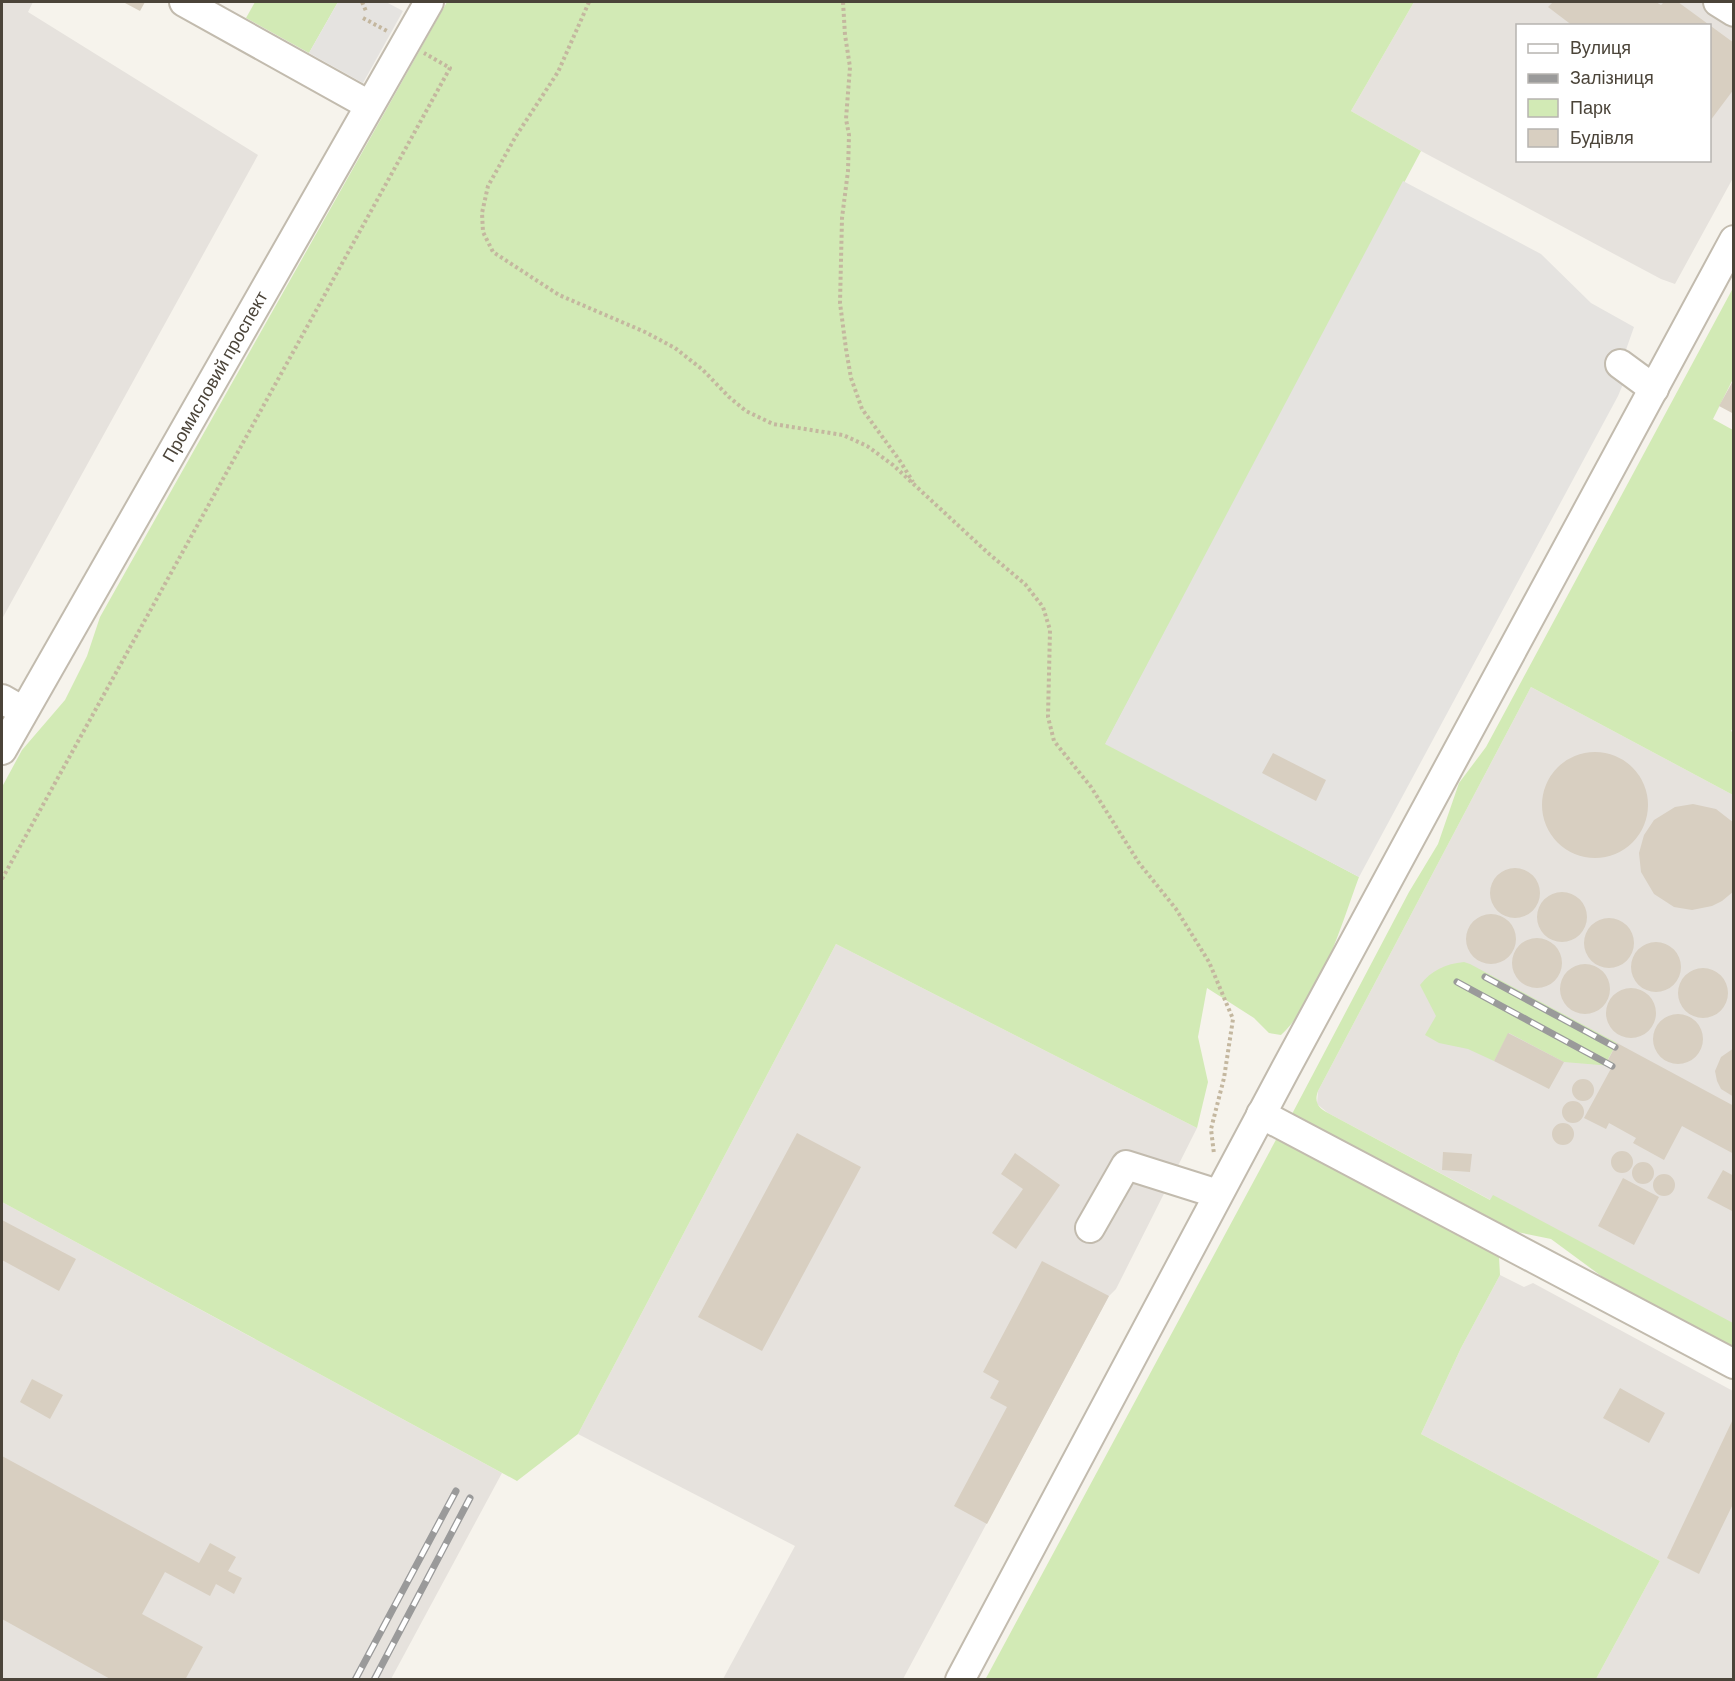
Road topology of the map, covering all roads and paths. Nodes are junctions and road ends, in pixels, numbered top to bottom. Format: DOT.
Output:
graph roads {
  1 [pos="184,2"];
  2 [pos="362,2"];
  3 [pos="429,2"];
  4 [pos="589,2"];
  5 [pos="843,2"];
  6 [pos="1718,2"];
  7 [pos="366,11"];
  8 [pos="1734,12"];
  9 [pos="405,42"];
  10 [pos="369,105"];
  11 [pos="1734,240"];
  12 [pos="1620,364"];
  13 [pos="1654,389"];
  14 [pos="915,485"];
  15 [pos="12,705"];
  16 [pos="2,750"];
  17 [pos="2,879"];
  18 [pos="1261,1114"];
  19 [pos="1218,1194"];
  20 [pos="1090,1228"];
  21 [pos="1734,1364"];
  22 [pos="960,1680"];
  1 -- 10 [label="street"];
  2 -- 7 [label="path"];
  3 -- 9 [label="street, Промисловий проспект"];
  4 -- 14 [label="path"];
  5 -- 14 [label="path"];
  6 -- 8 [label="street"];
  9 -- 10 [label="street, Промисловий проспект"];
  9 -- 17 [label="path"];
  10 -- 15 [label="street, Промисловий проспект"];
  11 -- 13 [label="street"];
  12 -- 13 [label="street"];
  13 -- 18 [label="street"];
  14 -- 19 [label="path"];
  15 -- 16 [label="street, Промисловий проспект"];
  18 -- 19 [label="street"];
  18 -- 21 [label="street"];
  19 -- 20 [label="street"];
  19 -- 22 [label="street"];
}
